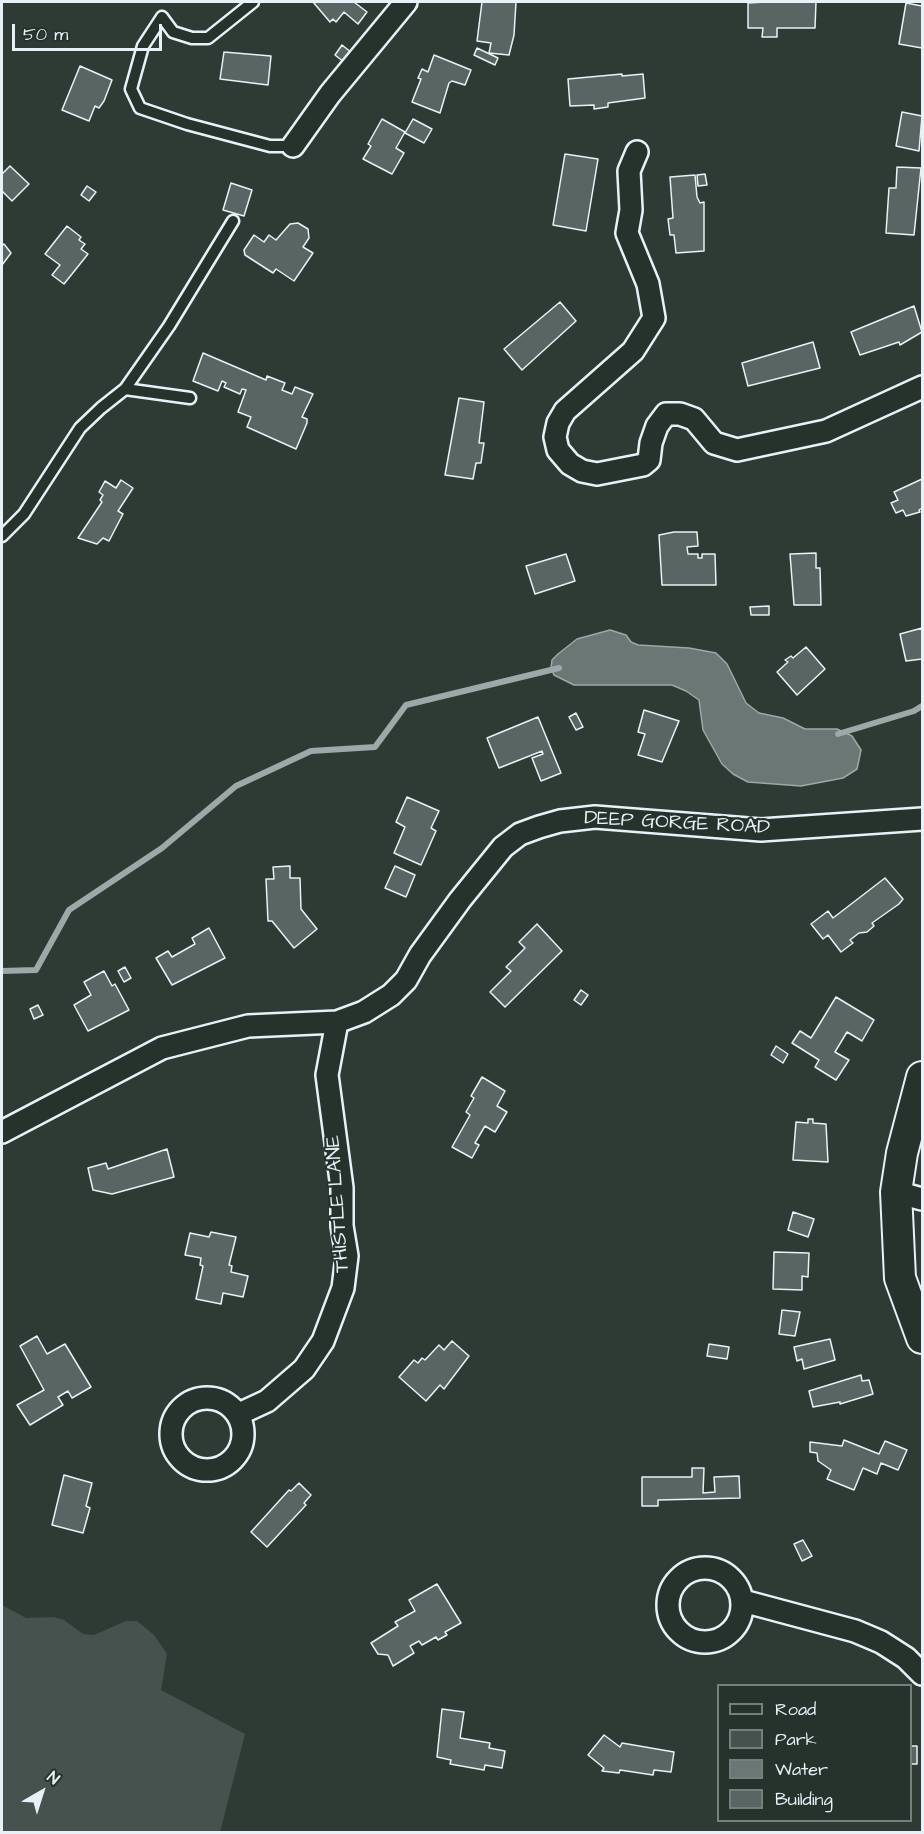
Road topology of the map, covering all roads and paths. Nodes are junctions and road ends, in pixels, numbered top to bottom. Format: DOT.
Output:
graph roads {
  1 [pos="253,2"];
  2 [pos="406,2"];
  3 [pos="293,146"];
  4 [pos="637,153"];
  5 [pos="233,221"];
  6 [pos="922,387"];
  7 [pos="125,389"];
  8 [pos="190,398"];
  9 [pos="2,536"];
  10 [pos="922,819"];
  11 [pos="337,1022"];
  12 [pos="922,1077"];
  13 [pos="2,1132"];
  14 [pos="909,1195"];
  15 [pos="922,1338"];
  16 [pos="239,1414"];
  17 [pos="742,1601"];
  18 [pos="922,1674"];
  1 -- 3 [label="lane"];
  2 -- 3 [label="street"];
  4 -- 6 [label="street"];
  5 -- 7 [label="lane"];
  7 -- 8 [label="lane"];
  7 -- 9 [label="lane"];
  10 -- 11 [label="street, DEEP GORGE ROAD"];
  11 -- 13 [label="street, DEEP GORGE ROAD"];
  11 -- 16 [label="street, THISTLE LANE"];
  12 -- 14 [label="street"];
  14 -- 15 [label="street"];
  17 -- 18 [label="street"];
}
